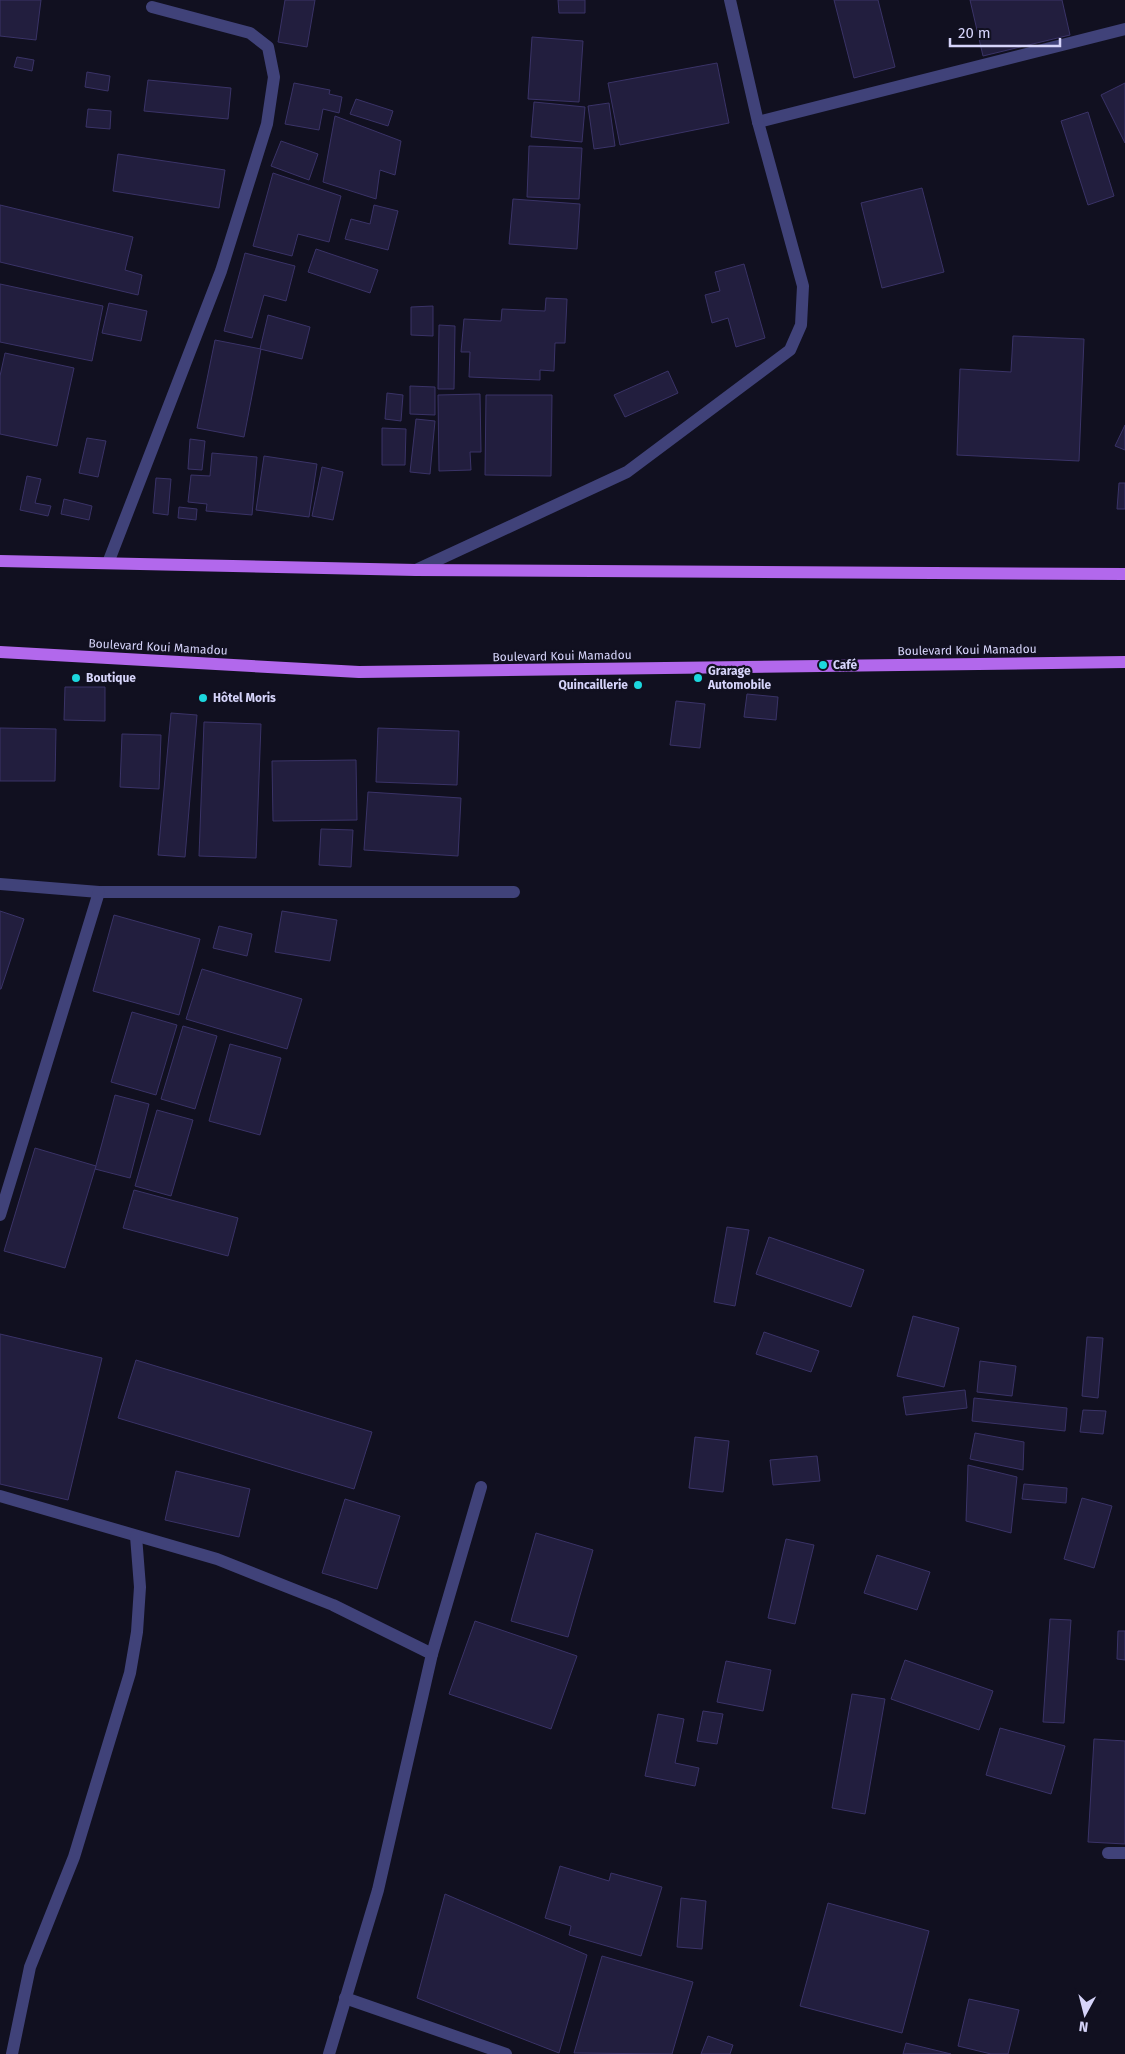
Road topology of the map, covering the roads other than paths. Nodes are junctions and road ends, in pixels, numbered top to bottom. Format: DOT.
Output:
graph roads {
  1 [pos="730,0"];
  2 [pos="152,7"];
  3 [pos="1125,28"];
  4 [pos="758,122"];
  5 [pos="0,561"];
  6 [pos="108,563"];
  7 [pos="416,570"];
  8 [pos="1125,574"];
  9 [pos="0,652"];
  10 [pos="1125,662"];
  11 [pos="0,884"];
  12 [pos="99,892"];
  13 [pos="514,892"];
  14 [pos="0,1215"];
  15 [pos="481,1487"];
  16 [pos="0,1496"];
  17 [pos="136,1536"];
  18 [pos="432,1654"];
  19 [pos="1108,1853"];
  20 [pos="1125,1853"];
  21 [pos="346,1998"];
  22 [pos="12,2054"];
  23 [pos="329,2054"];
  24 [pos="506,2054"];
  1 -- 4 [label="street"];
  2 -- 6 [label="street"];
  3 -- 4 [label="street"];
  4 -- 7 [label="street"];
  5 -- 6 [label="main road"];
  6 -- 7 [label="main road"];
  7 -- 8 [label="main road"];
  9 -- 10 [label="main road, Boulevard Koui Mamadou"];
  11 -- 12 [label="street"];
  12 -- 13 [label="street"];
  12 -- 14 [label="street"];
  15 -- 18 [label="street"];
  16 -- 17 [label="street"];
  17 -- 18 [label="street"];
  17 -- 22 [label="street"];
  18 -- 21 [label="street"];
  19 -- 20 [label="street"];
  21 -- 23 [label="street"];
  21 -- 24 [label="street"];
}
